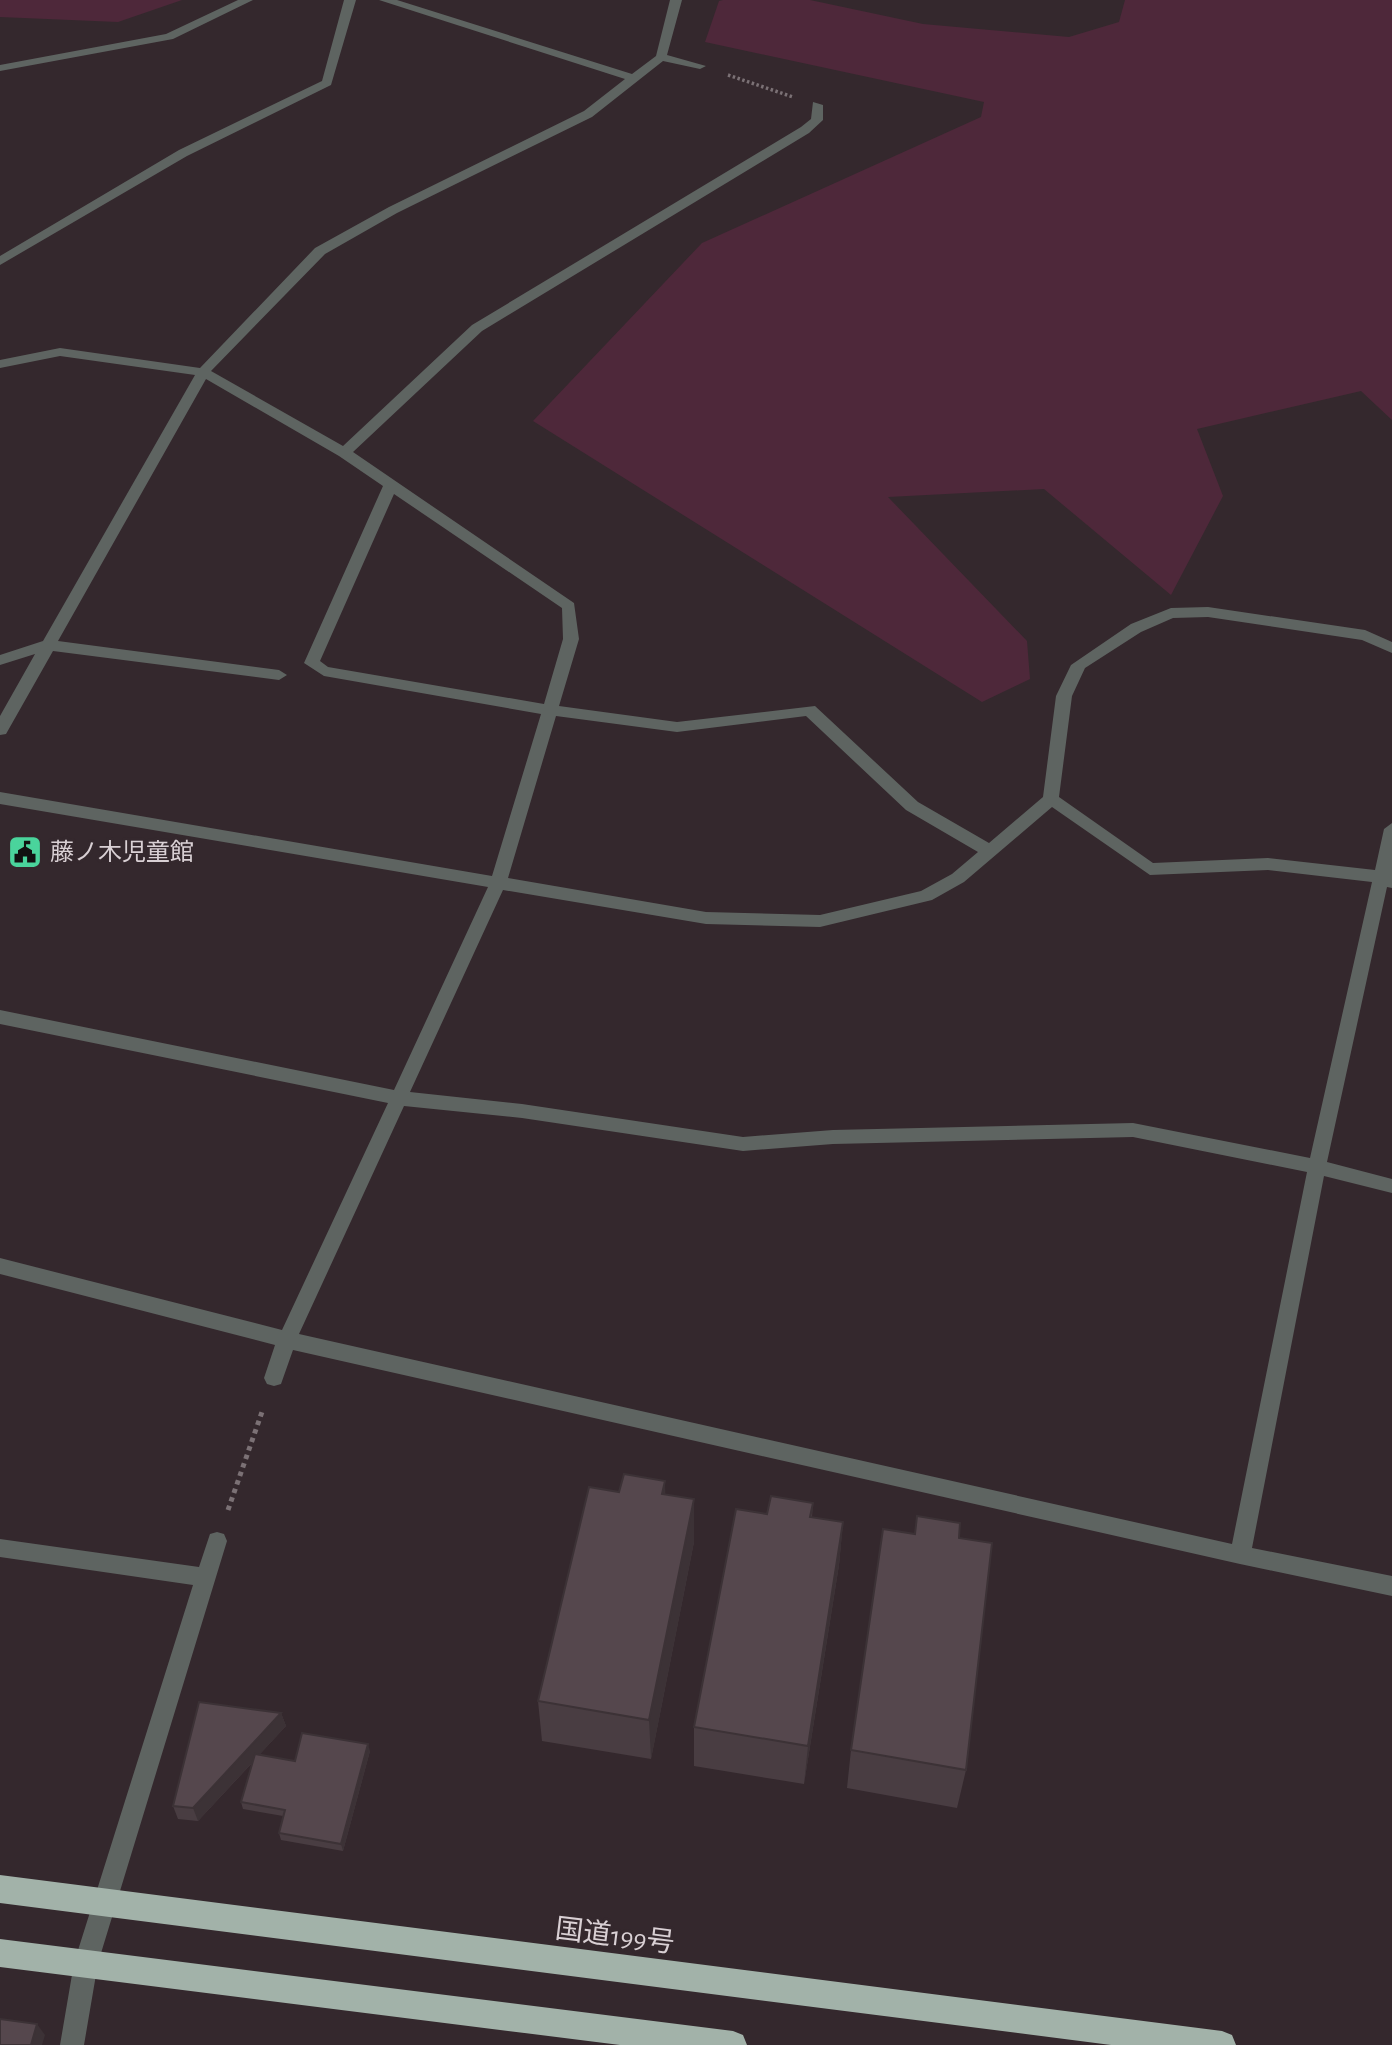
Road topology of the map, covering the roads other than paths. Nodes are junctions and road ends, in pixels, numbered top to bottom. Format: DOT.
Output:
graph roads {
  1 [pos="247,0"];
  2 [pos="351,0"];
  3 [pos="385,0"];
  4 [pos="677,0"];
  5 [pos="661,57"];
  6 [pos="700,66"];
  7 [pos="0,68"];
  8 [pos="634,78"];
  9 [pos="817,105"];
  10 [pos="0,261"];
  11 [pos="0,364"];
  12 [pos="203,372"];
  13 [pos="345,453"];
  14 [pos="391,484"];
  15 [pos="48,645"];
  16 [pos="1392,648"];
  17 [pos="0,660"];
  18 [pos="279,675"];
  19 [pos="550,710"];
  20 [pos="0,730"];
  21 [pos="0,798"];
  22 [pos="1051,799"];
  23 [pos="1392,829"];
  24 [pos="990,851"];
  25 [pos="1387,880"];
  26 [pos="498,883"];
  27 [pos="0,1017"];
  28 [pos="399,1098"];
  29 [pos="1317,1167"];
  30 [pos="1392,1186"];
  31 [pos="0,1266"];
  32 [pos="287,1340"];
  33 [pos="274,1378"];
  34 [pos="217,1541"];
  35 [pos="0,1548"];
  36 [pos="1240,1555"];
  37 [pos="205,1577"];
  38 [pos="1392,1586"];
  39 [pos="0,1889"];
  40 [pos="106,1901"];
  41 [pos="0,1953"];
  42 [pos="86,1963"];
  43 [pos="72,2045"];
  44 [pos="733,2045"];
  45 [pos="1222,2045"];
  1 -- 7 [label="street"];
  2 -- 10 [label="street"];
  3 -- 8 [label="street"];
  4 -- 5 [label="street"];
  5 -- 6 [label="street"];
  5 -- 8 [label="street"];
  8 -- 12 [label="street"];
  9 -- 13 [label="street"];
  11 -- 12 [label="street"];
  12 -- 13 [label="street"];
  12 -- 15 [label="street"];
  13 -- 14 [label="street"];
  14 -- 19 [label="street"];
  14 -- 19 [label="street"];
  15 -- 17 [label="street"];
  15 -- 18 [label="street"];
  15 -- 20 [label="street"];
  16 -- 22 [label="street"];
  19 -- 24 [label="street"];
  19 -- 26 [label="street"];
  21 -- 26 [label="street"];
  22 -- 24 [label="street"];
  22 -- 25 [label="street"];
  23 -- 25 [label="street"];
  24 -- 26 [label="street"];
  25 -- 29 [label="street"];
  26 -- 28 [label="street"];
  27 -- 28 [label="street"];
  28 -- 29 [label="street"];
  28 -- 32 [label="street"];
  29 -- 30 [label="street"];
  29 -- 36 [label="street"];
  31 -- 32 [label="street"];
  32 -- 33 [label="street"];
  32 -- 36 [label="street"];
  34 -- 37 [label="street"];
  35 -- 37 [label="street"];
  36 -- 38 [label="street"];
  37 -- 40 [label="street"];
  39 -- 40 [label="highway, 国道199号"];
  40 -- 42 [label="street"];
  40 -- 45 [label="highway, 国道199号"];
  41 -- 42 [label="highway"];
  42 -- 43 [label="street"];
  42 -- 44 [label="highway"];
}
